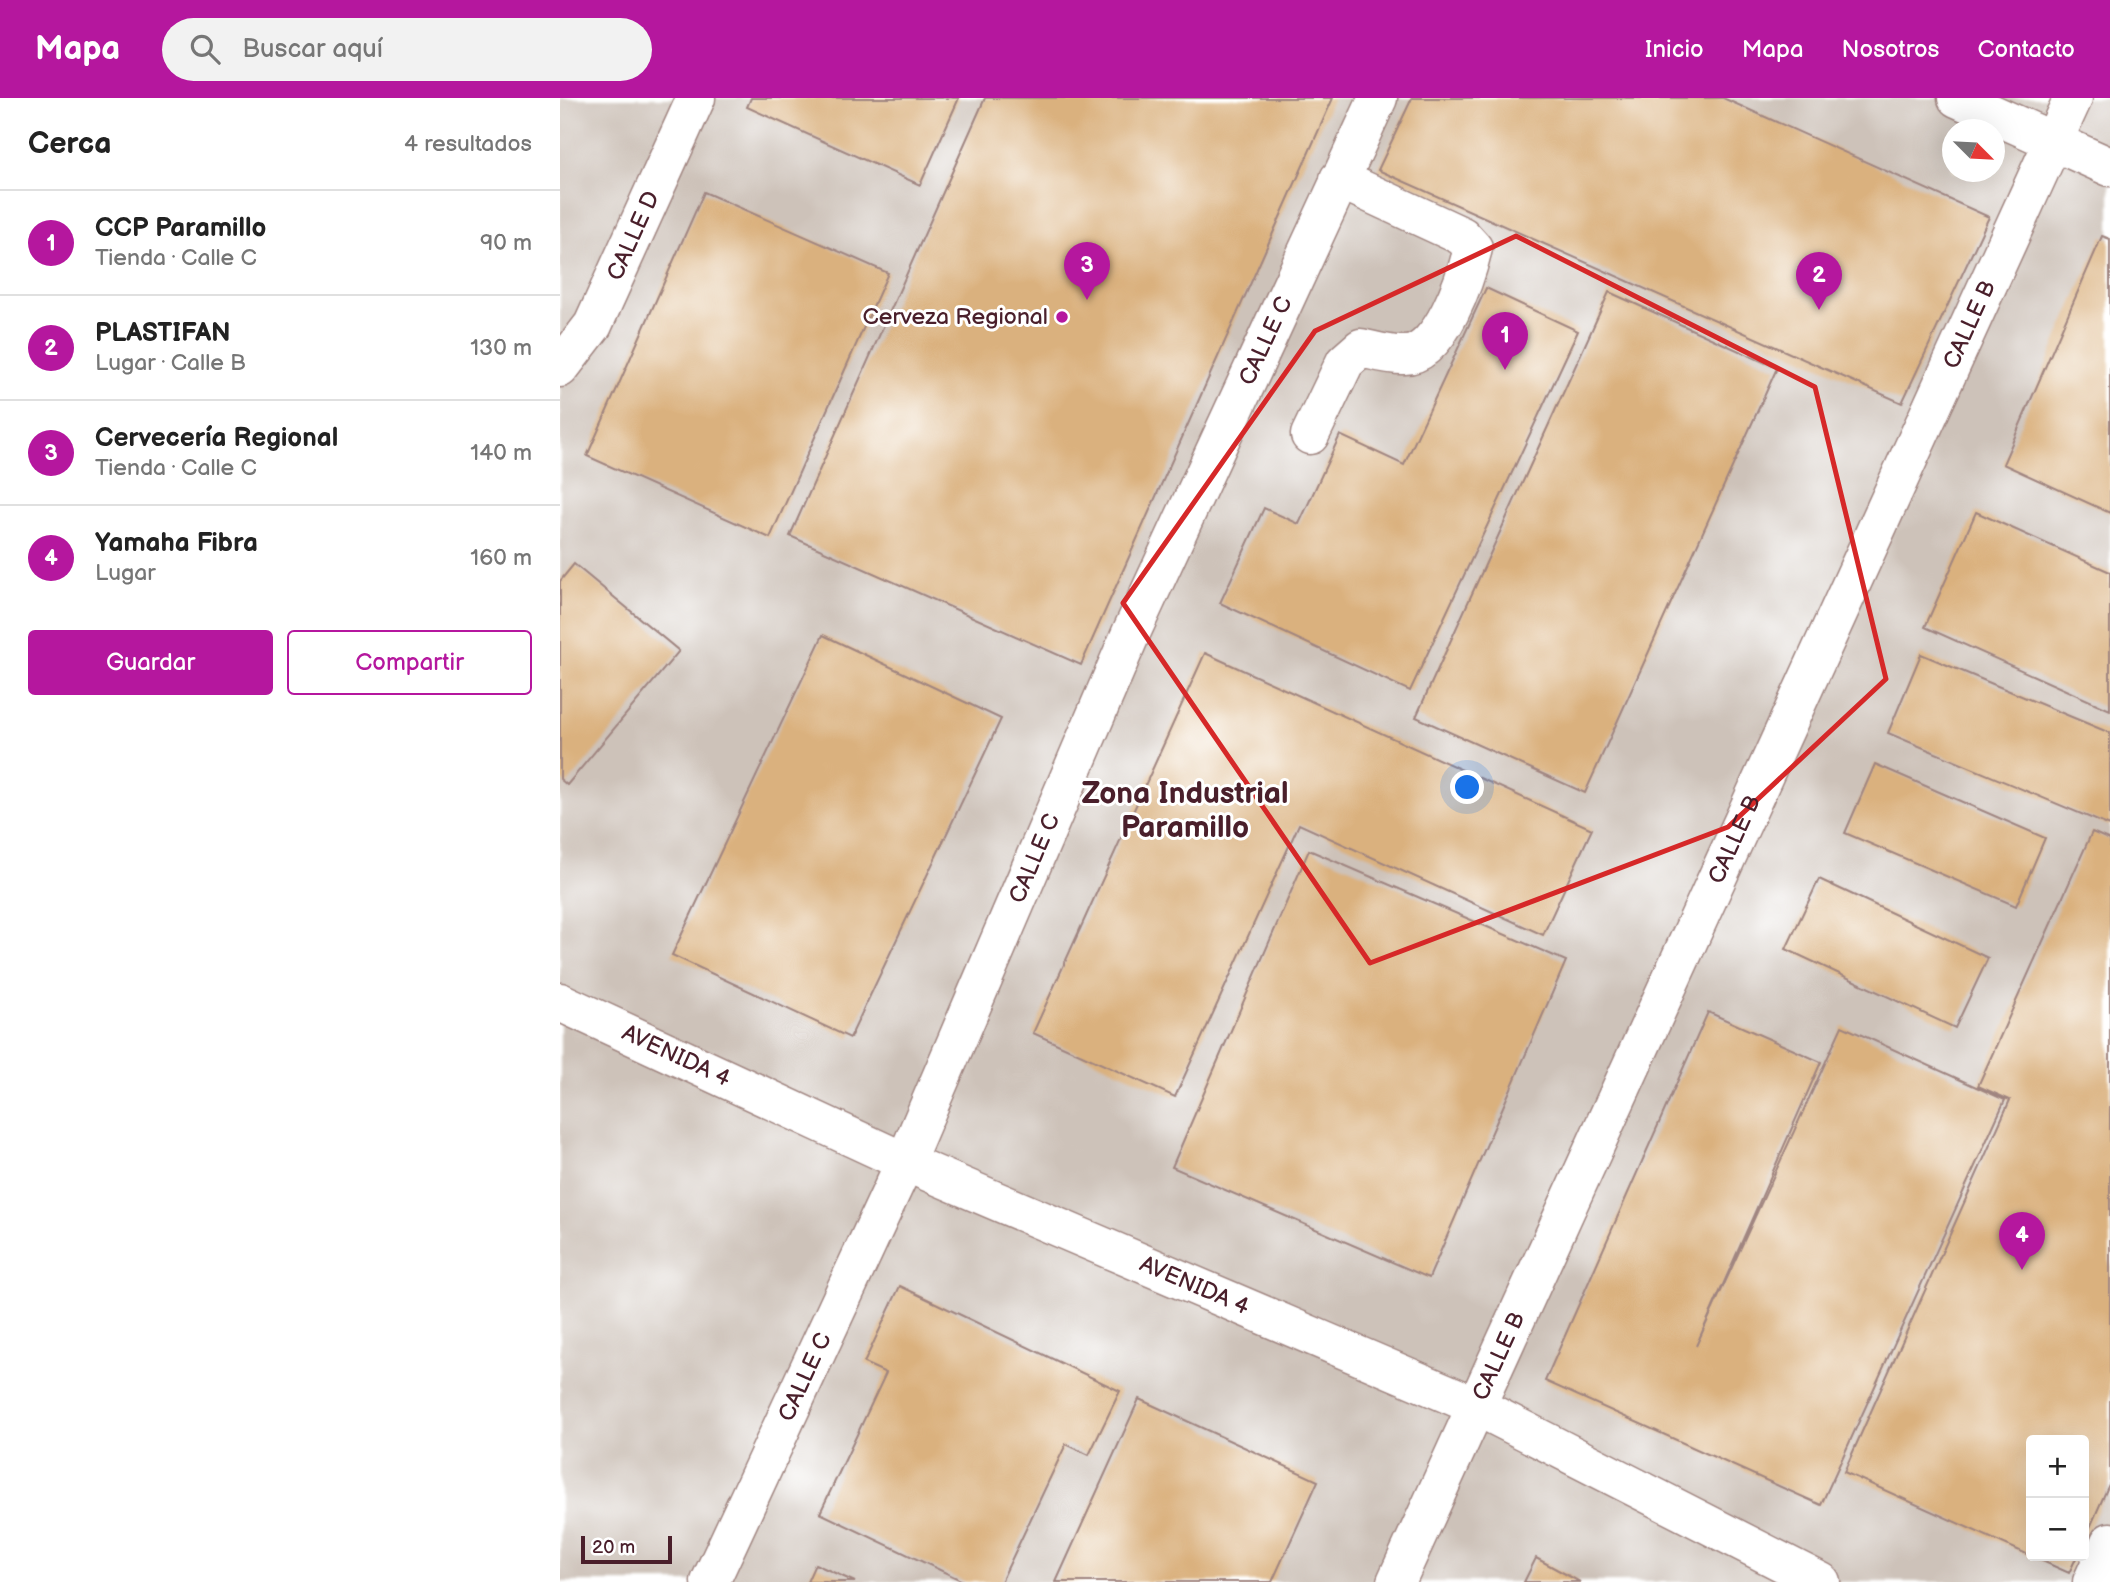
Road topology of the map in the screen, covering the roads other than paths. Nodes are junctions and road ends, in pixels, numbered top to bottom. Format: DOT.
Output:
graph roads {
  1 [pos="696,98"];
  2 [pos="1378,98"];
  3 [pos="1957,98"];
  4 [pos="2073,98"];
  5 [pos="2053,142"];
  6 [pos="2110,167"];
  7 [pos="1339,179"];
  8 [pos="560,368"];
  9 [pos="1310,435"];
  10 [pos="560,1002"];
  11 [pos="905,1162"];
  12 [pos="1474,1405"];
  13 [pos="2110,1542"];
  14 [pos="710,1582"];
  15 [pos="1395,1582"];
  16 [pos="1821,1582"];
  17 [pos="2092,1582"];
  1 -- 8 [label="street, CALLE D"];
  2 -- 7 [label="street, CALLE C"];
  3 -- 5 [label="street"];
  4 -- 5 [label="street, CALLE B"];
  5 -- 6 [label="street"];
  5 -- 12 [label="street, CALLE B"];
  7 -- 9 [label="street"];
  7 -- 11 [label="street, CALLE C"];
  10 -- 11 [label="street, AVENIDA 4"];
  11 -- 12 [label="street, AVENIDA 4"];
  11 -- 14 [label="street, CALLE C"];
  12 -- 15 [label="street, CALLE B"];
  12 -- 16 [label="street, AVENIDA 4"];
  13 -- 17 [label="street"];
}
